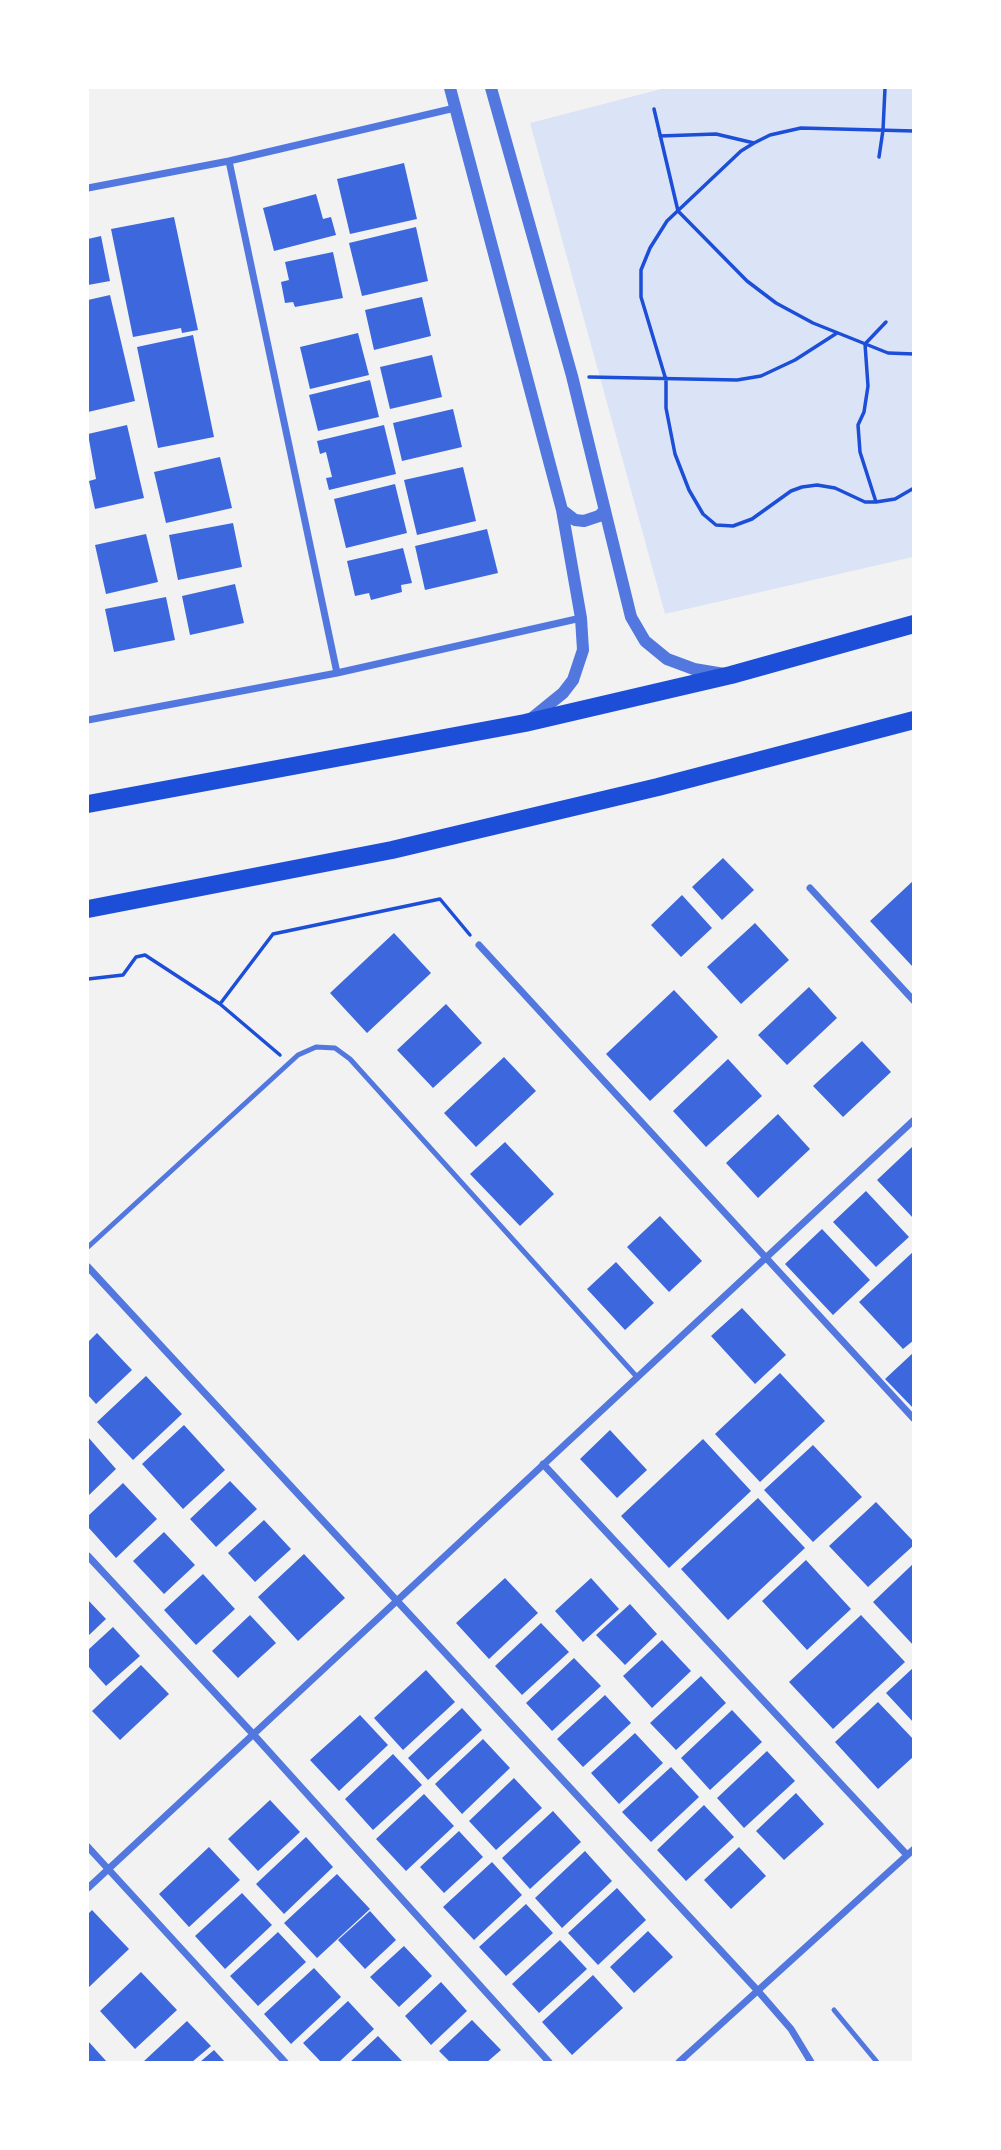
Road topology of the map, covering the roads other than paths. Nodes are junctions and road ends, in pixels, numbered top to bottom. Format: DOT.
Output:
graph roads {
  1 [pos="450,88"];
  2 [pos="491,88"];
  3 [pos="455,108"];
  4 [pos="229,162"];
  5 [pos="88,188"];
  6 [pos="562,510"];
  7 [pos="606,510"];
  8 [pos="581,618"];
  9 [pos="914,624"];
  10 [pos="337,673"];
  11 [pos="731,675"];
  12 [pos="88,720"];
  13 [pos="914,720"];
  14 [pos="525,723"];
  15 [pos="88,804"];
  16 [pos="810,888"];
  17 [pos="88,909"];
  18 [pos="479,945"];
  19 [pos="914,1001"];
  20 [pos="914,1119"];
  21 [pos="88,1247"];
  22 [pos="765,1257"];
  23 [pos="88,1267"];
  24 [pos="637,1377"];
  25 [pos="914,1419"];
  26 [pos="543,1464"];
  27 [pos="88,1556"];
  28 [pos="396,1601"];
  29 [pos="253,1734"];
  30 [pos="88,1847"];
  31 [pos="910,1852"];
  32 [pos="107,1869"];
  33 [pos="88,1888"];
  34 [pos="758,1991"];
  35 [pos="834,2010"];
  36 [pos="285,2063"];
  37 [pos="548,2063"];
  38 [pos="679,2063"];
  39 [pos="811,2063"];
  40 [pos="877,2063"];
  1 -- 3 [label="street"];
  2 -- 7 [label="street"];
  3 -- 4 [label="street"];
  3 -- 6 [label="street"];
  4 -- 5 [label="street"];
  4 -- 10 [label="street"];
  6 -- 7 [label="street"];
  6 -- 8 [label="street"];
  7 -- 11 [label="street"];
  8 -- 10 [label="street"];
  8 -- 14 [label="street"];
  9 -- 11 [label="main road"];
  10 -- 12 [label="street"];
  11 -- 14 [label="main road"];
  13 -- 17 [label="main road"];
  14 -- 15 [label="main road"];
  16 -- 19 [label="street"];
  18 -- 22 [label="street"];
  20 -- 22 [label="street"];
  21 -- 24 [label="lane"];
  22 -- 24 [label="street"];
  22 -- 25 [label="street"];
  23 -- 28 [label="street"];
  24 -- 26 [label="street"];
  26 -- 28 [label="street"];
  26 -- 31 [label="street"];
  27 -- 29 [label="street"];
  28 -- 29 [label="street"];
  28 -- 34 [label="street"];
  29 -- 32 [label="street"];
  29 -- 37 [label="street"];
  30 -- 32 [label="street"];
  31 -- 34 [label="street"];
  32 -- 33 [label="street"];
  32 -- 36 [label="street"];
  34 -- 38 [label="street"];
  34 -- 39 [label="street"];
  35 -- 40 [label="lane"];
}
